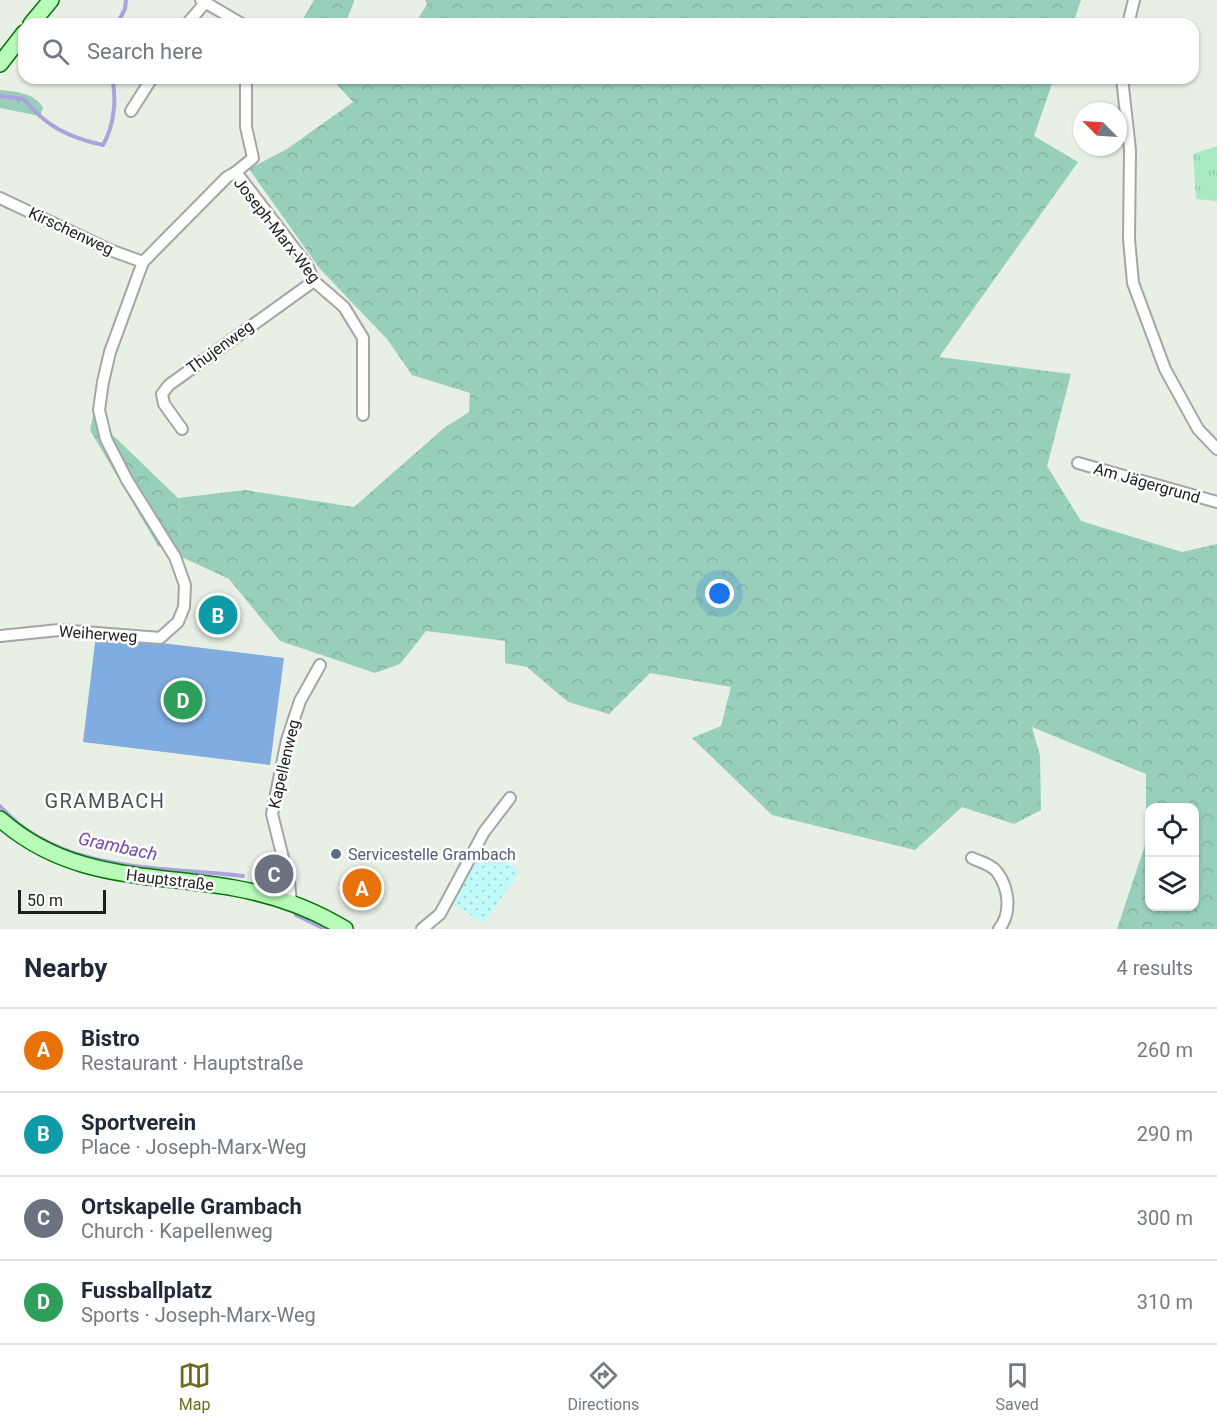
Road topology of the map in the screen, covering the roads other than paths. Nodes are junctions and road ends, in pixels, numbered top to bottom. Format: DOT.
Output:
graph roads {
  1 [pos="51,0"];
  2 [pos="1134,0"];
  3 [pos="203,2"];
  4 [pos="36,18"];
  5 [pos="191,18"];
  6 [pos="231,18"];
  7 [pos="1130,18"];
  8 [pos="18,41"];
  9 [pos="0,64"];
  10 [pos="148,84"];
  11 [pos="246,84"];
  12 [pos="1123,84"];
  13 [pos="131,111"];
  14 [pos="236,172"];
  15 [pos="0,198"];
  16 [pos="143,261"];
  17 [pos="314,281"];
  18 [pos="363,416"];
  19 [pos="182,429"];
  20 [pos="1217,449"];
  21 [pos="1078,463"];
  22 [pos="1217,502"];
  23 [pos="0,636"];
  24 [pos="160,638"];
  25 [pos="320,665"];
  26 [pos="510,798"];
  27 [pos="0,819"];
  28 [pos="972,858"];
  29 [pos="291,903"];
  30 [pos="345,929"];
  31 [pos="422,929"];
  32 [pos="999,929"];
  1 -- 4 [label="main road"];
  2 -- 7 [label="street"];
  3 -- 5 [label="street"];
  3 -- 6 [label="street"];
  8 -- 9 [label="main road"];
  10 -- 13 [label="street"];
  11 -- 14 [label="street"];
  12 -- 20 [label="street"];
  14 -- 16 [label="street, Joseph-Marx-Weg"];
  14 -- 17 [label="street, Joseph-Marx-Weg"];
  15 -- 16 [label="street, Kirschenweg"];
  16 -- 24 [label="street, Joseph-Marx-Weg"];
  17 -- 18 [label="street, Joseph-Marx-Weg"];
  17 -- 19 [label="street, Thujenweg"];
  21 -- 22 [label="street, Am Jägergrund"];
  23 -- 24 [label="street, Weiherweg"];
  25 -- 29 [label="street, Kapellenweg"];
  26 -- 31 [label="street"];
  27 -- 29 [label="main road, Hauptstraße"];
  28 -- 32 [label="street"];
  29 -- 30 [label="main road, Hauptstraße"];
}
